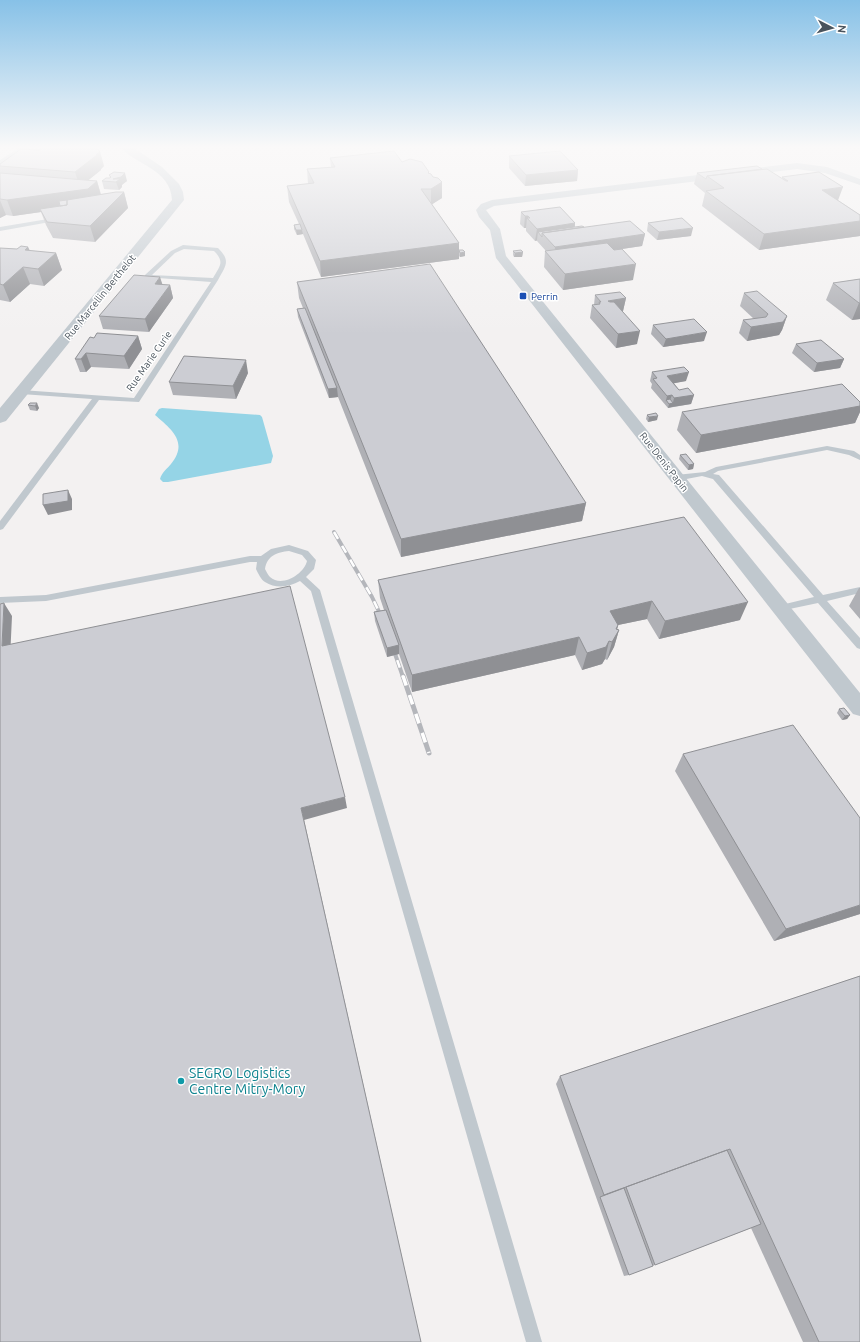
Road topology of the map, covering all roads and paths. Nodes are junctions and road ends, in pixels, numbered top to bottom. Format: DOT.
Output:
graph roads {
  1 [pos="171,209"];
  2 [pos="482,209"];
  3 [pos="48,221"];
  4 [pos="0,229"];
  5 [pos="215,280"];
  6 [pos="22,392"];
  7 [pos="97,397"];
  8 [pos="0,418"];
  9 [pos="860,451"];
  10 [pos="851,453"];
  11 [pos="860,458"];
  12 [pos="707,474"];
  13 [pos="676,478"];
  14 [pos="0,527"];
  15 [pos="262,559"];
  16 [pos="302,578"];
  17 [pos="860,590"];
  18 [pos="821,599"];
  19 [pos="0,600"];
  20 [pos="780,608"];
  21 [pos="860,645"];
  22 [pos="860,708"];
  23 [pos="534,1342"];
  1 -- 6 [label="street, Rue Marcellin Berthelot"];
  2 -- 13 [label="street, Rue Denis Papin"];
  3 -- 4 [label="lane"];
  5 -- 5 [label="lane"];
  5 -- 7 [label="lane, Rue Marie Curie"];
  6 -- 7 [label="lane, Rue Marie Curie"];
  6 -- 8 [label="street, Rue Marcellin Berthelot"];
  7 -- 14 [label="lane"];
  9 -- 10 [label="lane"];
  10 -- 11 [label="lane"];
  10 -- 12 [label="lane"];
  12 -- 13 [label="lane"];
  12 -- 18 [label="lane"];
  13 -- 20 [label="street, Rue Denis Papin"];
  15 -- 16 [label="lane"];
  15 -- 16 [label="lane"];
  15 -- 19 [label="lane"];
  16 -- 23 [label="lane"];
  17 -- 18 [label="lane"];
  18 -- 20 [label="lane"];
  18 -- 21 [label="lane"];
  20 -- 22 [label="street, Rue Denis Papin"];
}
